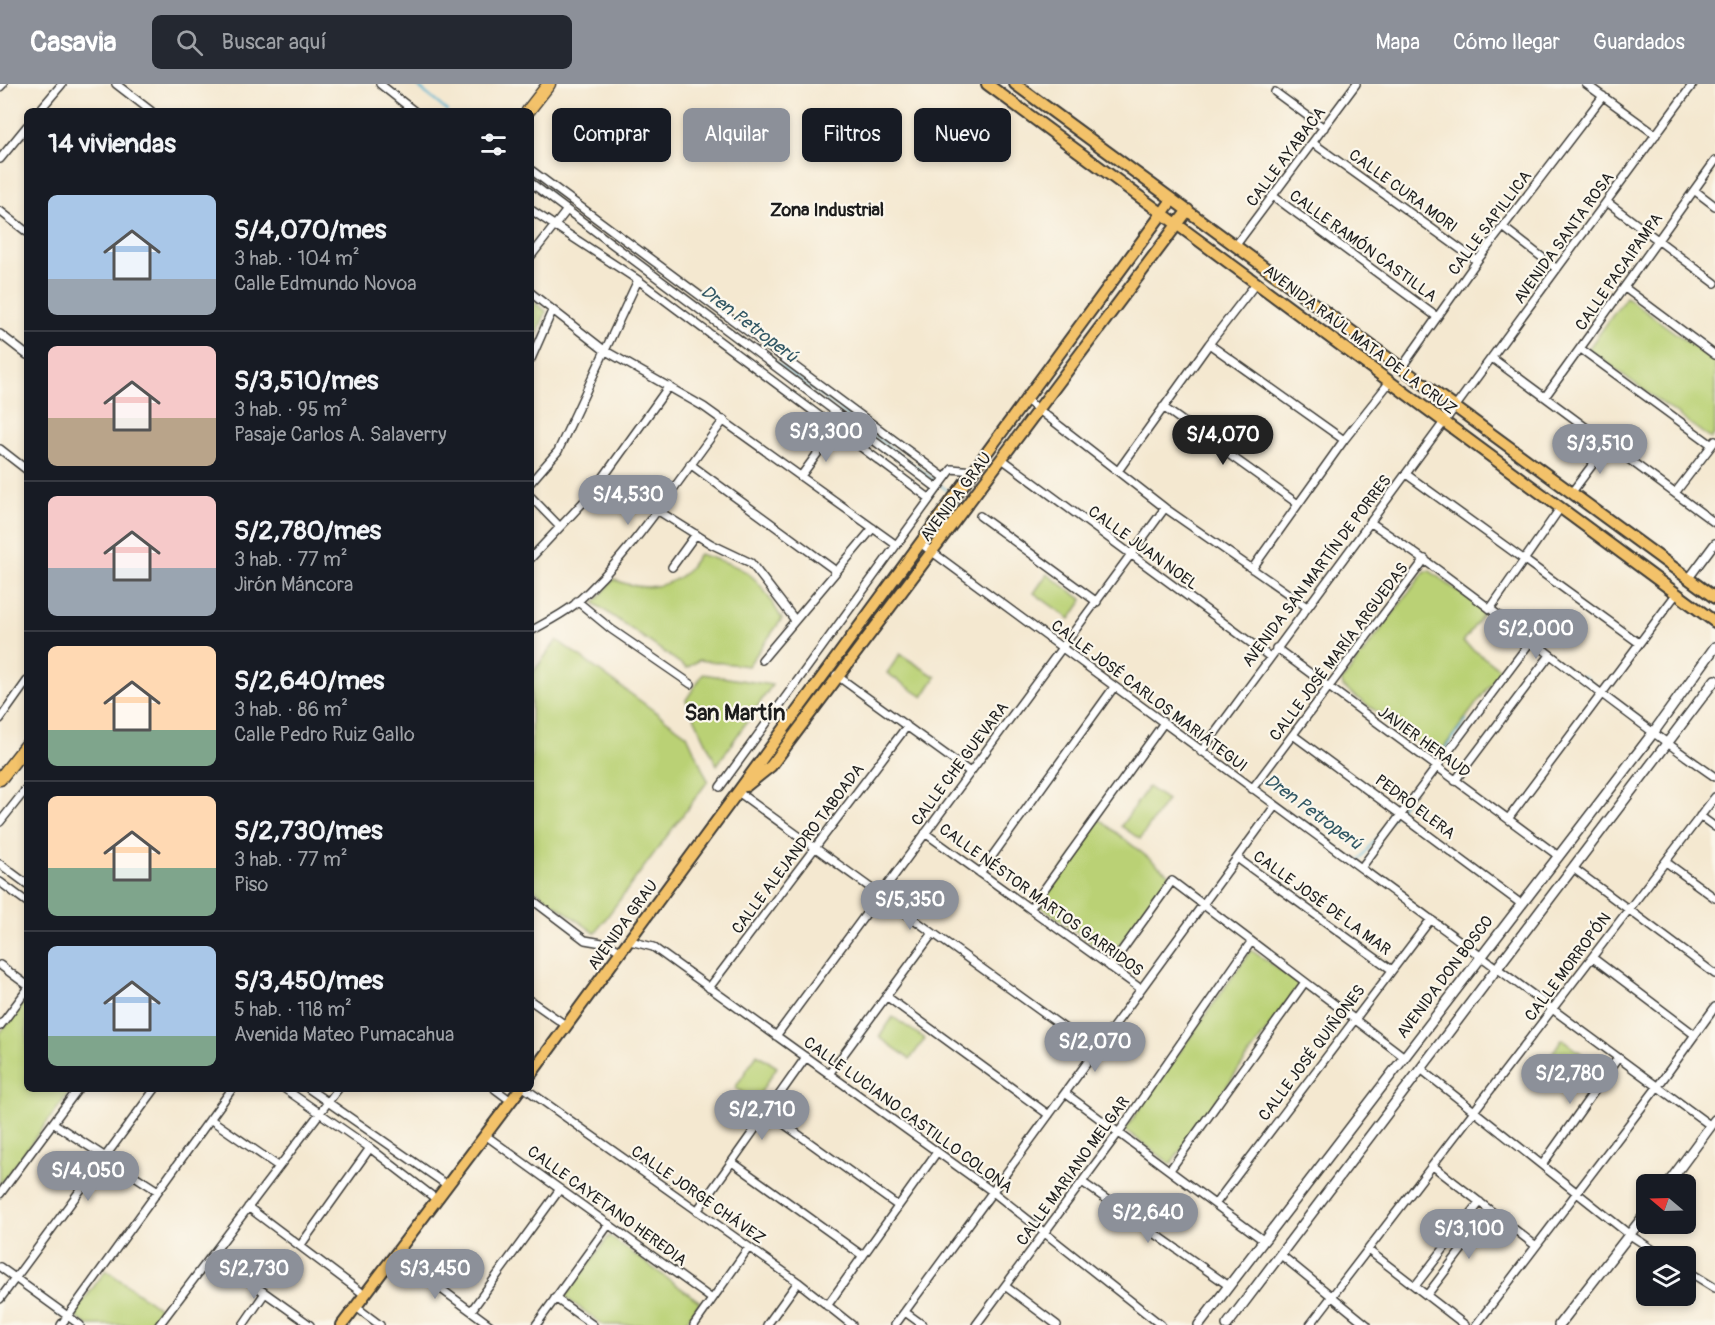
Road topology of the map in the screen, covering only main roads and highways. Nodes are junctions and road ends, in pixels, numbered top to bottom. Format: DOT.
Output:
graph roads {
  1 [pos="549,84"];
  2 [pos="987,84"];
  3 [pos="1014,84"];
  4 [pos="530,108"];
  5 [pos="1172,200"];
  6 [pos="1188,210"];
  7 [pos="1163,213"];
  8 [pos="1178,225"];
  9 [pos="1715,597"];
  10 [pos="1715,622"];
  11 [pos="24,748"];
  12 [pos="6,764"];
  13 [pos="0,779"];
  14 [pos="738,792"];
  15 [pos="534,1070"];
  16 [pos="518,1092"];
  17 [pos="342,1325"];
  1 -- 4 [label="highway"];
  2 -- 7 [label="main road, AVENIDA RAÚL MATA DE LA CRUZ"];
  3 -- 5 [label="main road, AVENIDA RAÚL MATA DE LA CRUZ"];
  5 -- 6 [label="main road, AVENIDA RAÚL MATA DE LA CRUZ"];
  5 -- 7 [label="main road, AVENIDA GRAU"];
  6 -- 8 [label="main road, AVENIDA GRAU"];
  6 -- 9 [label="main road, AVENIDA RAÚL MATA DE LA CRUZ"];
  7 -- 8 [label="main road, AVENIDA RAÚL MATA DE LA CRUZ"];
  7 -- 14 [label="main road, AVENIDA GRAU"];
  8 -- 10 [label="main road, AVENIDA RAÚL MATA DE LA CRUZ"];
  8 -- 14 [label="main road, AVENIDA GRAU"];
  11 -- 12 [label="highway"];
  12 -- 13 [label="highway"];
  14 -- 15 [label="main road, AVENIDA GRAU"];
  16 -- 17 [label="main road"];
}
